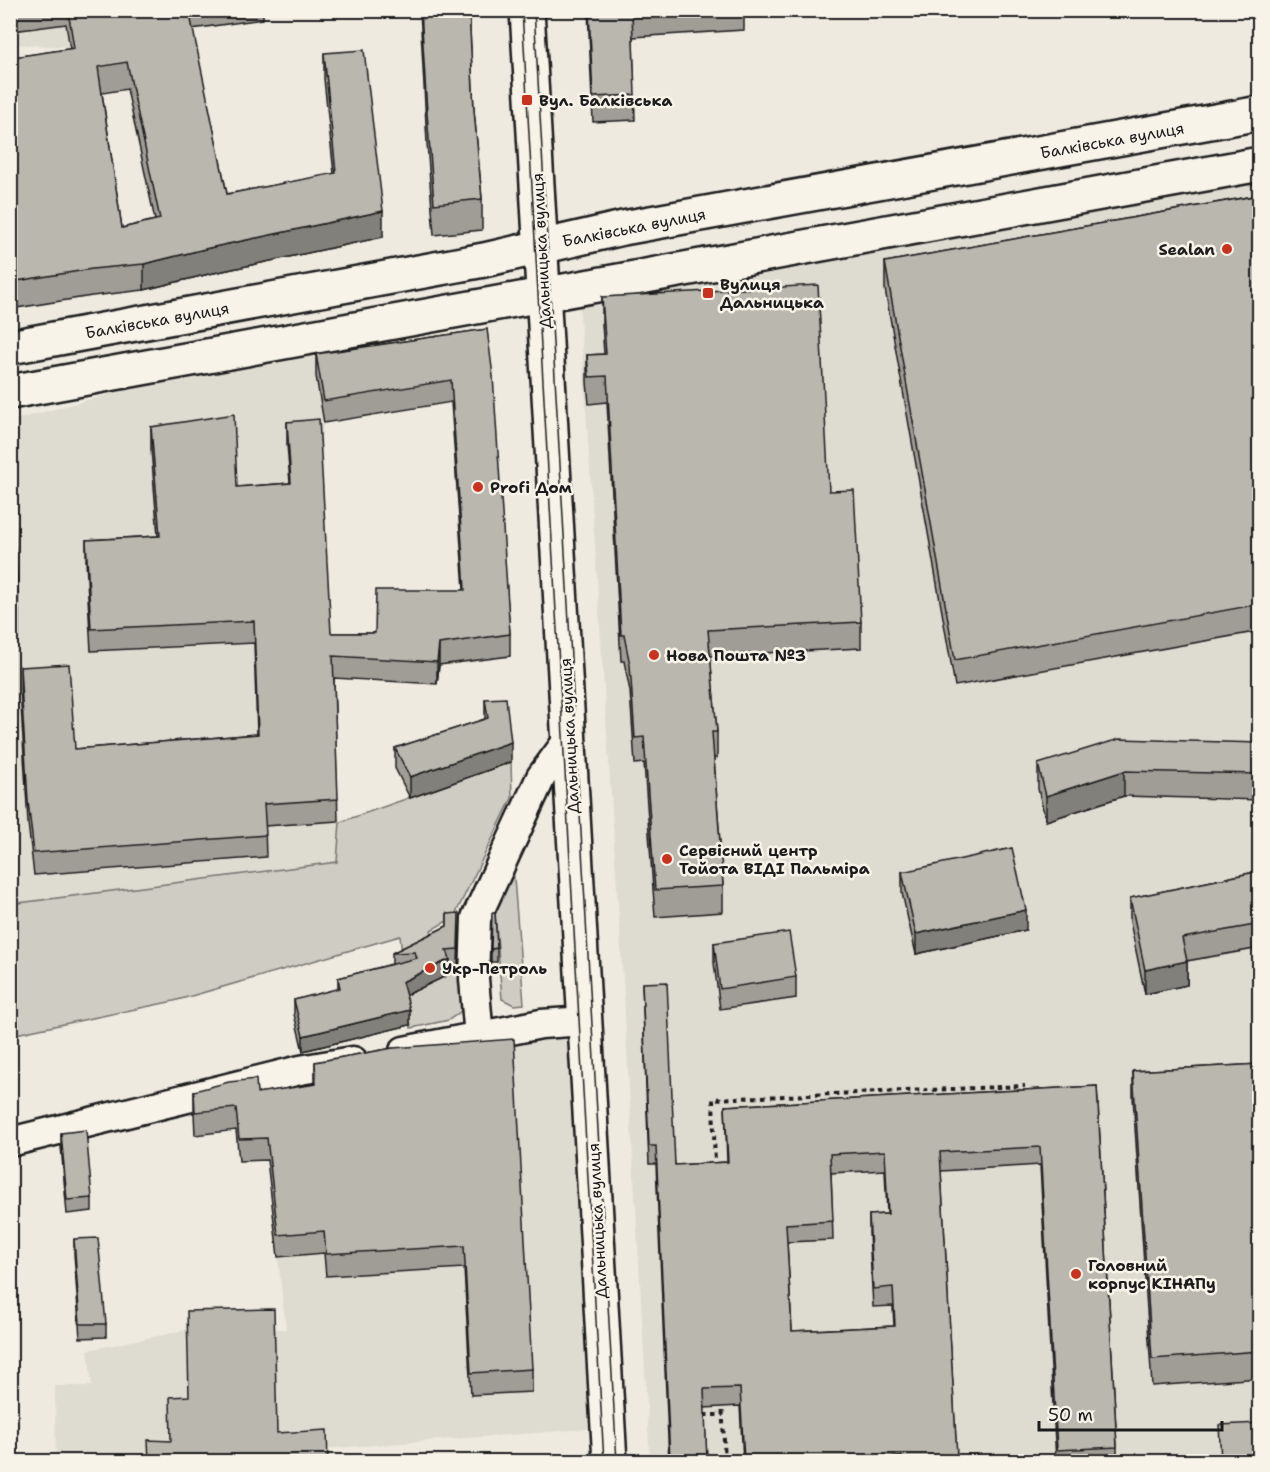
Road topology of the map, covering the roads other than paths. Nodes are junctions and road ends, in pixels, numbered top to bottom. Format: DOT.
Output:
graph roads {
  1 [pos="527,10"];
  2 [pos="1260,113"];
  3 [pos="1260,164"];
  4 [pos="541,246"];
  5 [pos="544,293"];
  6 [pos="10,347"];
  7 [pos="10,392"];
  8 [pos="569,739"];
  9 [pos="585,1021"];
  10 [pos="479,1038"];
  11 [pos="10,1142"];
  12 [pos="610,1461"];
  1 -- 4 [label="main road, Дальницька вулиця"];
  2 -- 4 [label="main road, Балківська вулиця"];
  3 -- 5 [label="main road"];
  4 -- 5 [label="main road, Дальницька вулиця"];
  4 -- 6 [label="main road, Балківська вулиця"];
  5 -- 7 [label="main road"];
  5 -- 8 [label="main road, Дальницька вулиця"];
  8 -- 9 [label="main road, Дальницька вулиця"];
  8 -- 10 [label="street"];
  9 -- 10 [label="street"];
  9 -- 12 [label="main road, Дальницька вулиця"];
  10 -- 11 [label="street"];
}
